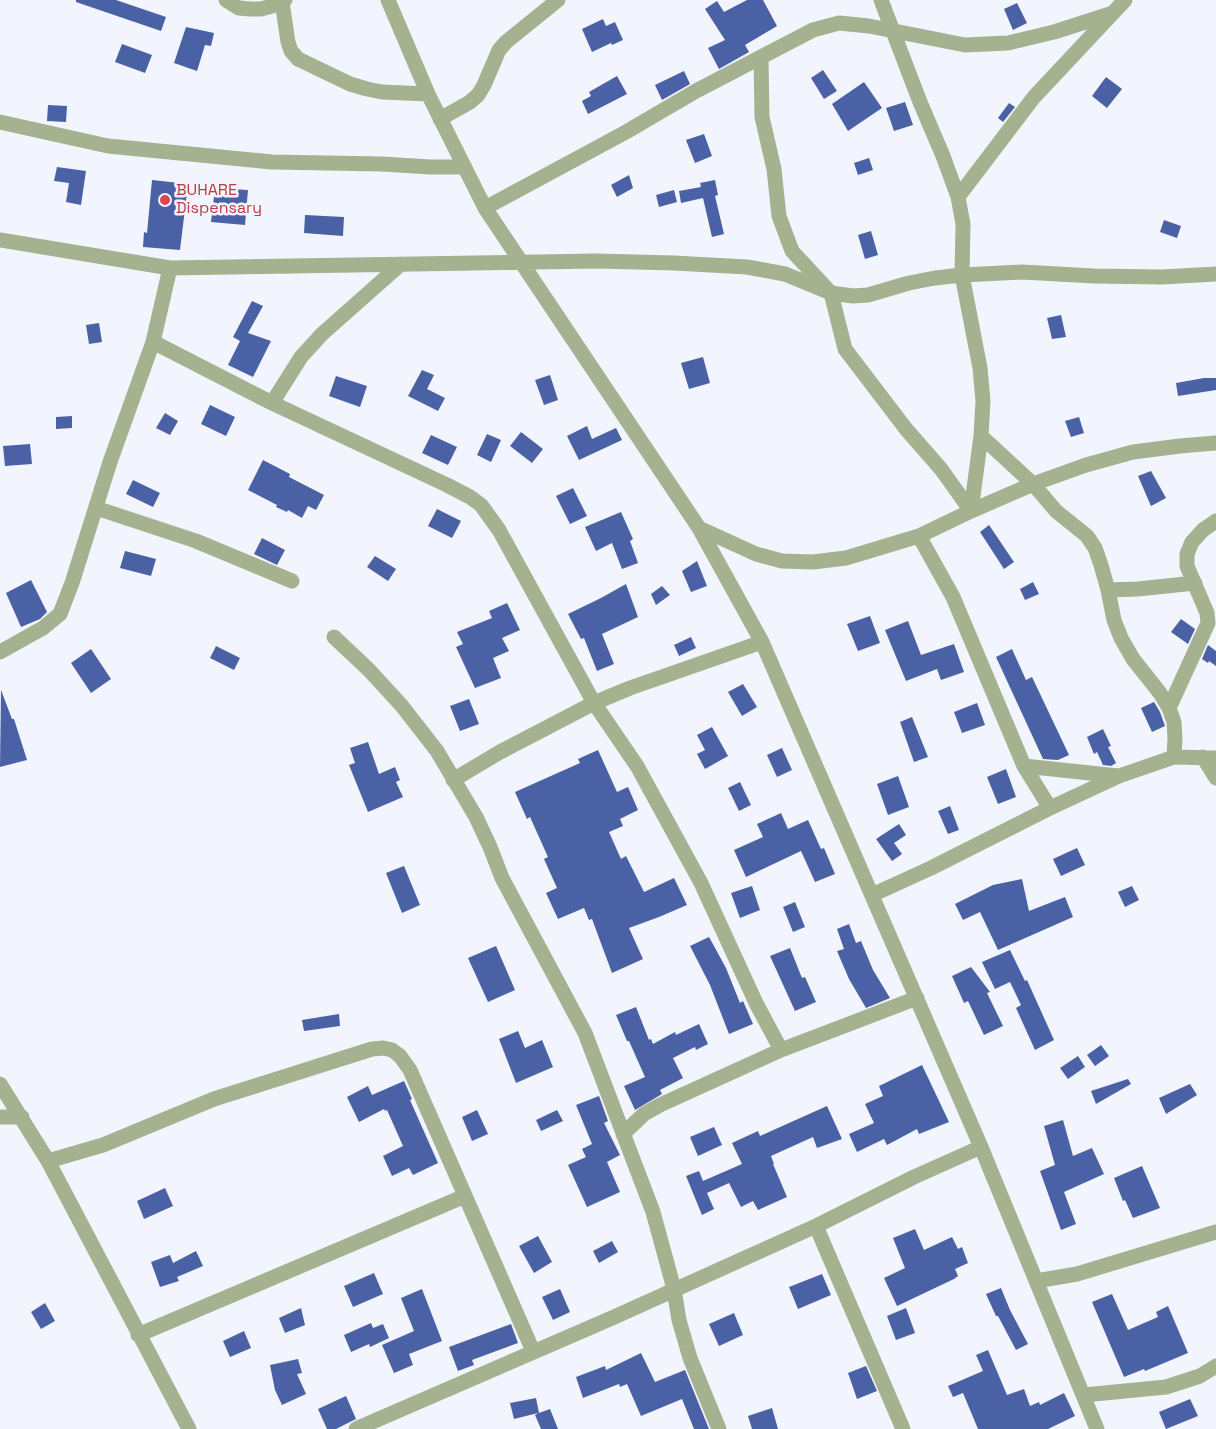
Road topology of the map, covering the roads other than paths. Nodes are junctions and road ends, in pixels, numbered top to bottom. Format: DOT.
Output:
graph roads {
  1 [pos="226,0"];
  2 [pos="388,0"];
  3 [pos="558,0"];
  4 [pos="881,0"];
  5 [pos="1125,0"];
  6 [pos="283,1"];
  7 [pos="1110,14"];
  8 [pos="894,32"];
  9 [pos="761,57"];
  10 [pos="428,94"];
  11 [pos="440,119"];
  12 [pos="0,122"];
  13 [pos="464,167"];
  14 [pos="958,197"];
  15 [pos="485,208"];
  16 [pos="0,240"];
  17 [pos="520,262"];
  18 [pos="401,264"];
  19 [pos="170,268"];
  20 [pos="1216,274"];
  21 [pos="962,275"];
  22 [pos="831,293"];
  23 [pos="152,342"];
  24 [pos="272,403"];
  25 [pos="980,436"];
  26 [pos="1216,443"];
  27 [pos="1033,484"];
  28 [pos="96,508"];
  29 [pos="971,511"];
  30 [pos="1216,521"];
  31 [pos="699,528"];
  32 [pos="919,536"];
  33 [pos="292,581"];
  34 [pos="1195,583"];
  35 [pos="1108,590"];
  36 [pos="334,637"];
  37 [pos="762,642"];
  38 [pos="0,652"];
  39 [pos="594,703"];
  40 [pos="1169,708"];
  41 [pos="1174,757"];
  42 [pos="1210,757"];
  43 [pos="1024,766"];
  44 [pos="1119,776"];
  45 [pos="1216,778"];
  46 [pos="454,780"];
  47 [pos="1050,808"];
  48 [pos="872,895"];
  49 [pos="916,998"];
  50 [pos="781,1050"];
  51 [pos="0,1084"];
  52 [pos="22,1116"];
  53 [pos="0,1117"];
  54 [pos="623,1134"];
  55 [pos="981,1147"];
  56 [pos="48,1161"];
  57 [pos="465,1196"];
  58 [pos="816,1226"];
  59 [pos="1216,1232"];
  60 [pos="1036,1281"];
  61 [pos="674,1289"];
  62 [pos="138,1335"];
  63 [pos="533,1351"];
  64 [pos="1216,1366"];
  65 [pos="1084,1395"];
  66 [pos="189,1429"];
  67 [pos="356,1429"];
  68 [pos="719,1429"];
  69 [pos="903,1429"];
  70 [pos="1097,1429"];
  1 -- 6 [label="street"];
  2 -- 10 [label="street"];
  3 -- 11 [label="street"];
  4 -- 8 [label="street"];
  5 -- 7 [label="street"];
  6 -- 10 [label="street"];
  7 -- 8 [label="street"];
  7 -- 14 [label="street"];
  8 -- 9 [label="street"];
  8 -- 14 [label="street"];
  9 -- 15 [label="street"];
  9 -- 22 [label="street"];
  10 -- 11 [label="street"];
  11 -- 13 [label="street"];
  12 -- 13 [label="street"];
  13 -- 15 [label="street"];
  14 -- 21 [label="street"];
  15 -- 17 [label="street"];
  16 -- 19 [label="street"];
  17 -- 18 [label="street"];
  17 -- 22 [label="street"];
  17 -- 31 [label="street"];
  18 -- 19 [label="street"];
  18 -- 24 [label="street"];
  19 -- 23 [label="street"];
  20 -- 21 [label="street"];
  21 -- 22 [label="street"];
  21 -- 25 [label="street"];
  22 -- 29 [label="street"];
  23 -- 24 [label="street"];
  23 -- 28 [label="street"];
  24 -- 39 [label="street"];
  25 -- 27 [label="street"];
  25 -- 29 [label="street"];
  26 -- 27 [label="street"];
  27 -- 29 [label="street"];
  27 -- 35 [label="street"];
  28 -- 33 [label="street"];
  28 -- 38 [label="street"];
  29 -- 32 [label="street"];
  30 -- 34 [label="street"];
  31 -- 32 [label="street"];
  31 -- 37 [label="street"];
  32 -- 43 [label="street"];
  34 -- 35 [label="street"];
  34 -- 40 [label="street"];
  35 -- 40 [label="street"];
  36 -- 46 [label="street"];
  37 -- 39 [label="street"];
  37 -- 48 [label="street"];
  39 -- 46 [label="street"];
  39 -- 50 [label="street"];
  40 -- 41 [label="street"];
  41 -- 42 [label="street"];
  41 -- 44 [label="street"];
  42 -- 45 [label="street"];
  43 -- 44 [label="street"];
  43 -- 47 [label="street"];
  44 -- 47 [label="street"];
  46 -- 54 [label="street"];
  47 -- 48 [label="street"];
  48 -- 49 [label="street"];
  49 -- 50 [label="street"];
  49 -- 55 [label="street"];
  50 -- 54 [label="street"];
  51 -- 52 [label="street"];
  52 -- 53 [label="street"];
  52 -- 56 [label="street"];
  54 -- 61 [label="street"];
  55 -- 58 [label="street"];
  55 -- 60 [label="street"];
  56 -- 57 [label="street"];
  56 -- 62 [label="street"];
  57 -- 62 [label="street"];
  57 -- 63 [label="street"];
  58 -- 61 [label="street"];
  58 -- 69 [label="street"];
  59 -- 60 [label="street"];
  60 -- 65 [label="street"];
  61 -- 63 [label="street"];
  61 -- 68 [label="street"];
  62 -- 66 [label="street"];
  63 -- 67 [label="street"];
  64 -- 65 [label="street"];
  65 -- 70 [label="street"];
}
